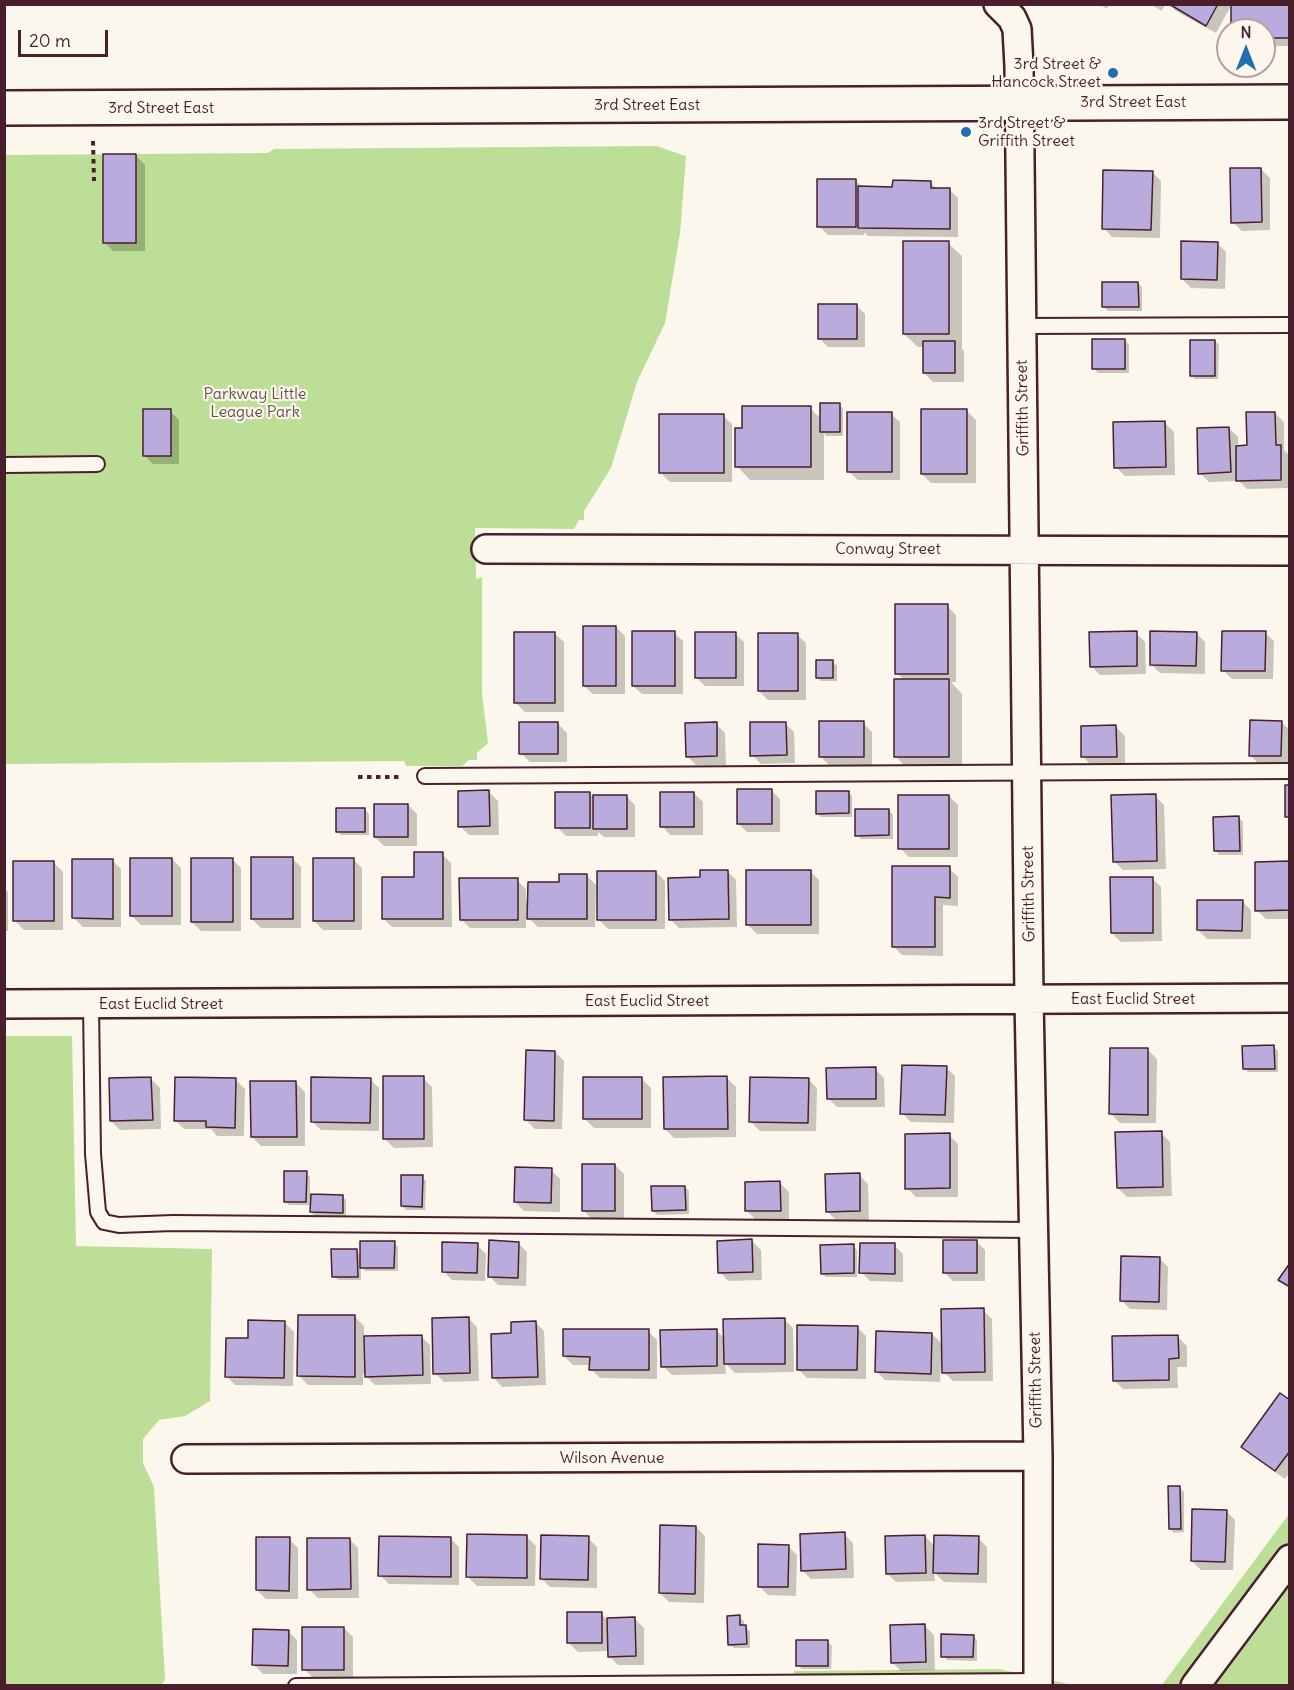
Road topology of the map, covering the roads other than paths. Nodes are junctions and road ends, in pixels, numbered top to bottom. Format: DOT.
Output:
graph roads {
  1 [pos="998,4"];
  2 [pos="1290,102"];
  3 [pos="1020,103"];
  4 [pos="4,108"];
  5 [pos="1290,325"];
  6 [pos="1022,326"];
  7 [pos="97,464"];
  8 [pos="4,465"];
  9 [pos="486,549"];
  10 [pos="1025,549"];
  11 [pos="1290,550"];
  12 [pos="1290,771"];
  13 [pos="1028,774"];
  14 [pos="425,776"];
  15 [pos="1290,998"];
  16 [pos="1029,999"];
  17 [pos="4,1004"];
  18 [pos="91,1004"];
  19 [pos="1035,1230"];
  20 [pos="1038,1456"];
  21 [pos="186,1459"];
  22 [pos="1290,1559"];
  23 [pos="1038,1683"];
  24 [pos="296,1686"];
  25 [pos="1195,1686"];
  1 -- 3 [label="street, Griffith Street"];
  2 -- 3 [label="street, 3rd Street East"];
  3 -- 4 [label="street, 3rd Street East"];
  3 -- 6 [label="street, Griffith Street"];
  5 -- 6 [label="lane"];
  6 -- 10 [label="street, Griffith Street"];
  7 -- 8 [label="lane"];
  9 -- 10 [label="street, Conway Street"];
  10 -- 11 [label="street, Conway Street"];
  10 -- 13 [label="street, Griffith Street"];
  12 -- 13 [label="lane"];
  13 -- 14 [label="lane"];
  13 -- 16 [label="street, Griffith Street"];
  15 -- 16 [label="street, East Euclid Street"];
  16 -- 18 [label="street, East Euclid Street"];
  16 -- 19 [label="street, Griffith Street"];
  17 -- 18 [label="street, East Euclid Street"];
  18 -- 19 [label="lane"];
  19 -- 20 [label="street, Griffith Street"];
  20 -- 21 [label="street, Wilson Avenue"];
  20 -- 23 [label="street, Griffith Street"];
  22 -- 25 [label="street"];
  23 -- 24 [label="lane"];
}
